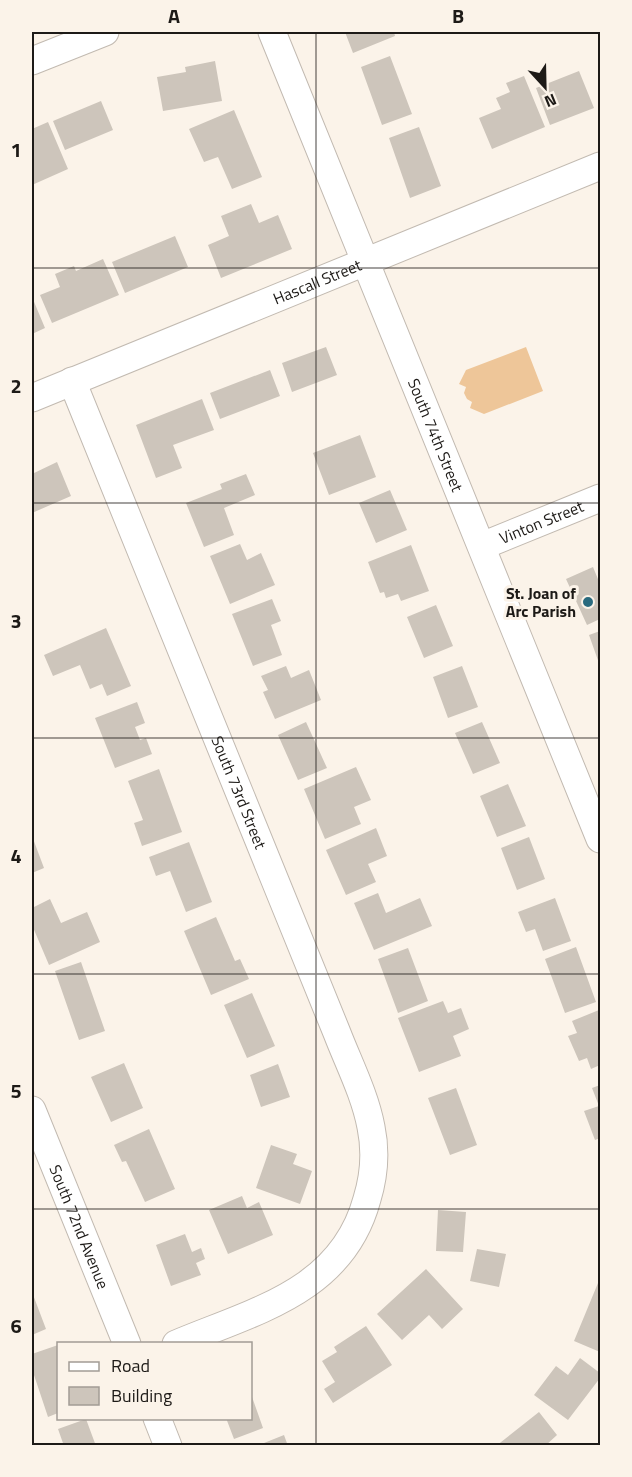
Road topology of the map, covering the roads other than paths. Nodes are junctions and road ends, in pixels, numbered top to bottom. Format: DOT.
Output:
graph roads {
  1 [pos="105,32"];
  2 [pos="272,32"];
  3 [pos="32,61"];
  4 [pos="600,166"];
  5 [pos="366,261"];
  6 [pos="72,381"];
  7 [pos="32,398"];
  8 [pos="600,498"];
  9 [pos="482,546"];
  10 [pos="599,833"];
  11 [pos="32,1110"];
  12 [pos="126,1342"];
  13 [pos="181,1342"];
  14 [pos="157,1420"];
  15 [pos="168,1446"];
  1 -- 3 [label="street"];
  2 -- 5 [label="street, South 74th Street"];
  4 -- 5 [label="street, Hascall Street"];
  5 -- 6 [label="street, Hascall Street"];
  5 -- 9 [label="street, South 74th Street"];
  6 -- 7 [label="street, Hascall Street"];
  6 -- 13 [label="street, South 73rd Street"];
  8 -- 9 [label="street, Vinton Street"];
  9 -- 10 [label="street, South 74th Street"];
  11 -- 12 [label="street, South 72nd Avenue"];
  14 -- 15 [label="street"];
}
